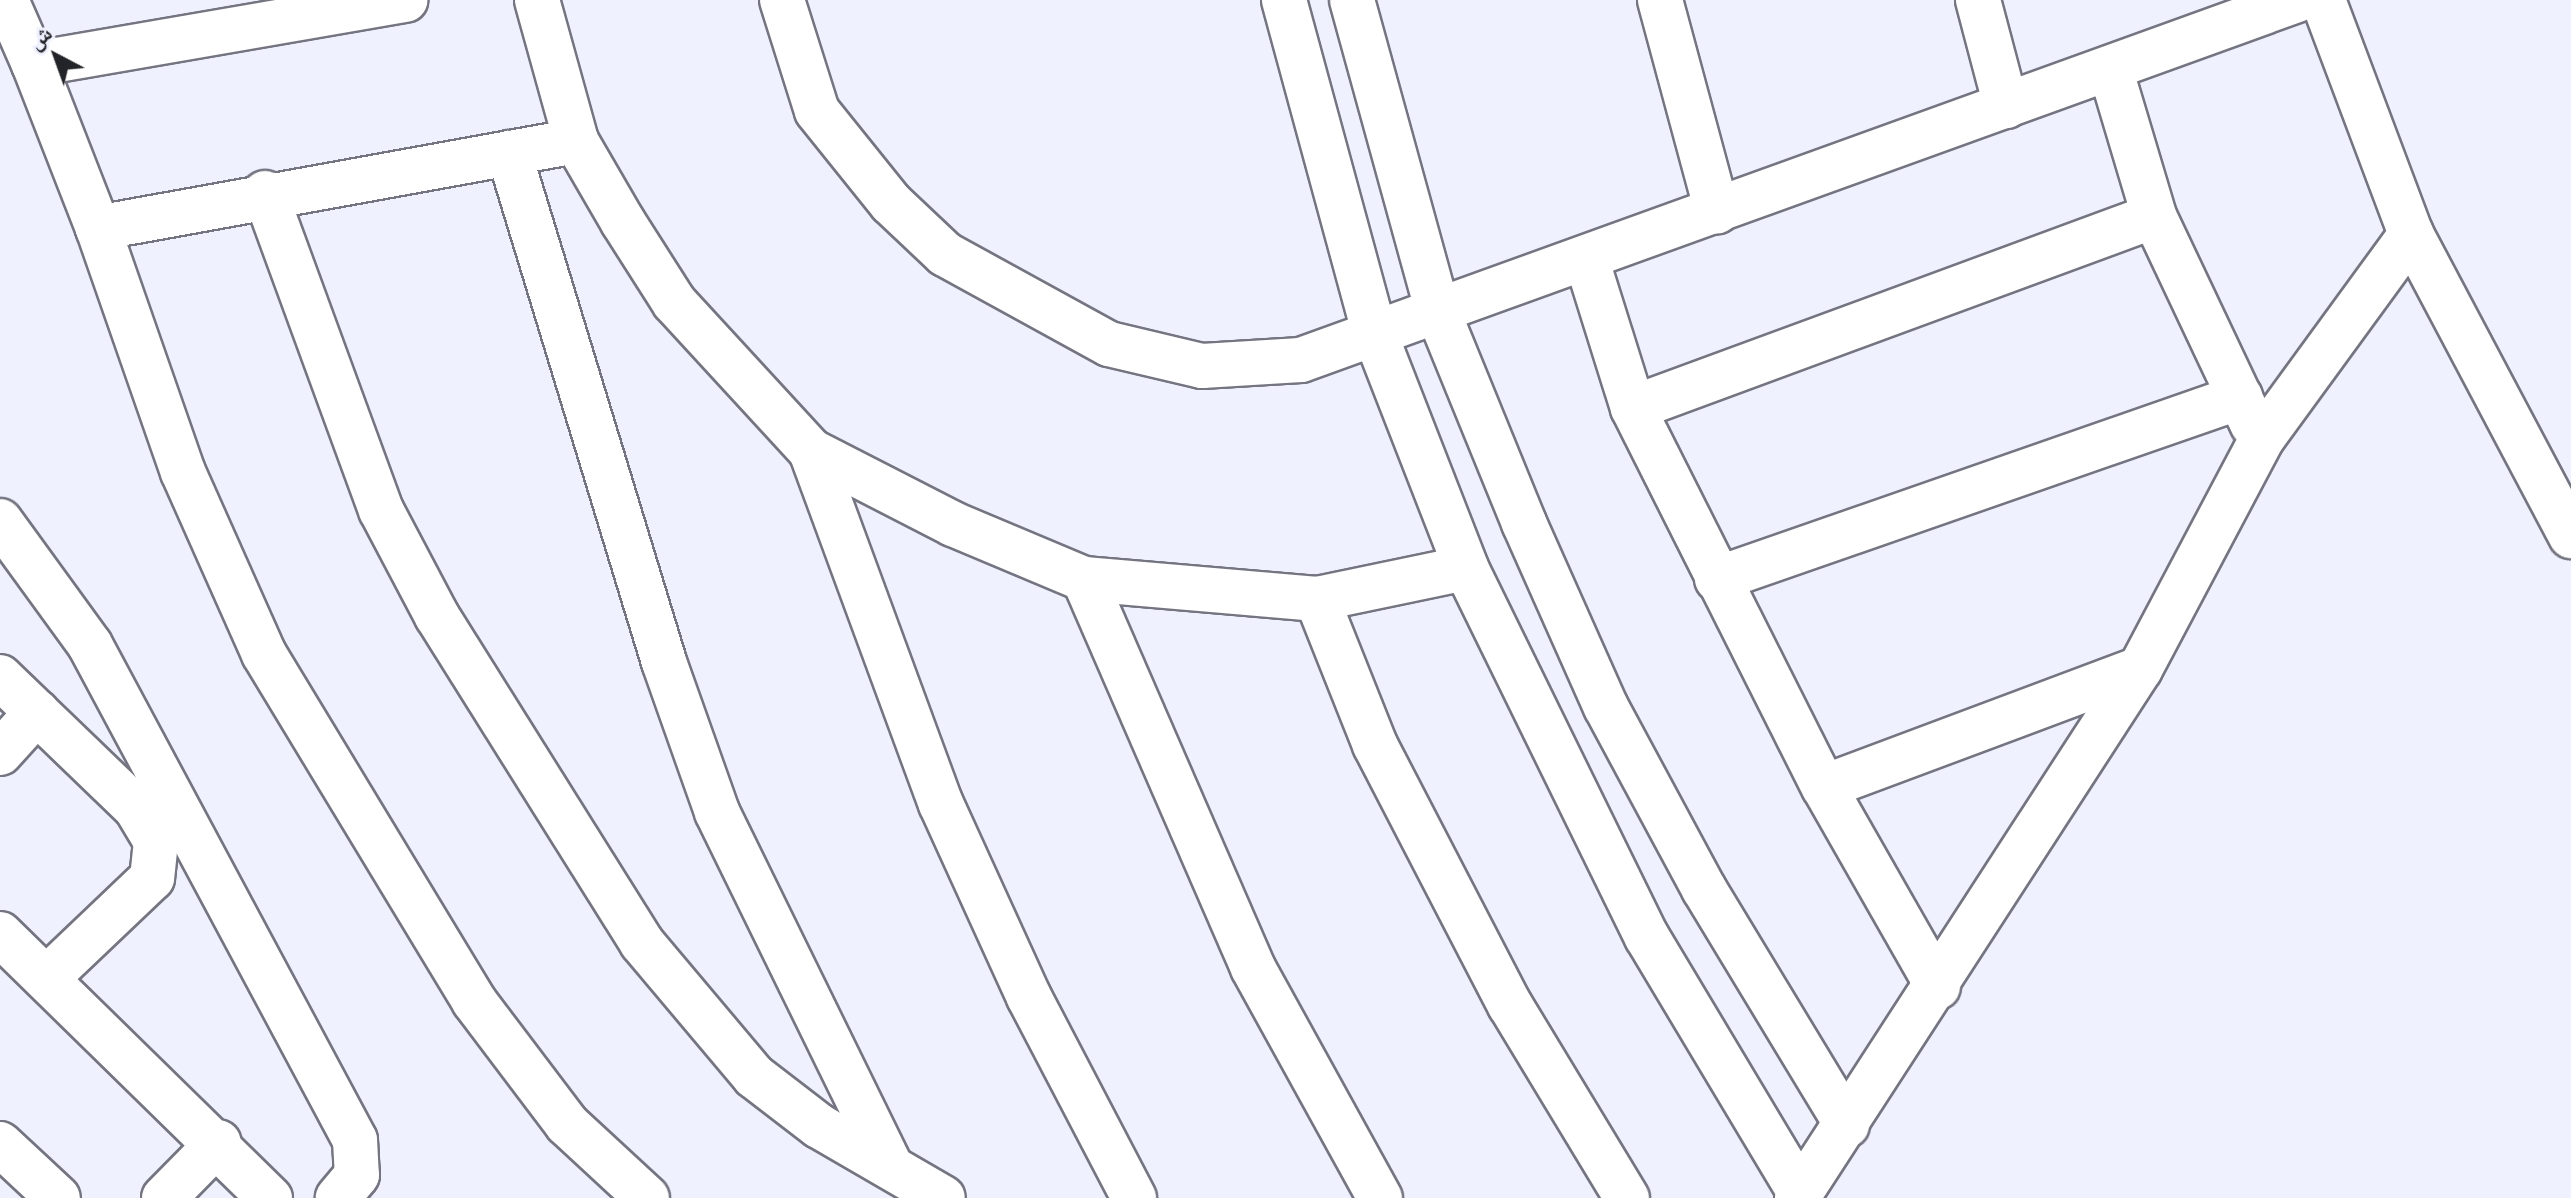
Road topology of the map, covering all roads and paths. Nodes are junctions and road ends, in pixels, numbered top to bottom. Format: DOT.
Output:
graph roads {
  1 [pos="6,0"];
  2 [pos="406,0"];
  3 [pos="537,0"];
  4 [pos="782,0"];
  5 [pos="1284,0"];
  6 [pos="1352,0"];
  7 [pos="1660,0"];
  8 [pos="1978,0"];
  9 [pos="2297,0"];
  10 [pos="2323,0"];
  11 [pos="34,64"];
  12 [pos="2110,68"];
  13 [pos="2006,106"];
  14 [pos="576,141"];
  15 [pos="509,153"];
  16 [pos="265,193"];
  17 [pos="1717,211"];
  18 [pos="2154,216"];
  19 [pos="98,228"];
  20 [pos="2411,234"];
  21 [pos="1586,258"];
  22 [pos="1438,312"];
  23 [pos="1375,334"];
  24 [pos="2240,397"];
  25 [pos="1633,408"];
  26 [pos="2261,440"];
  27 [pos="811,451"];
  28 [pos="0,521"];
  29 [pos="2571,536"];
  30 [pos="1466,568"];
  31 [pos="1084,579"];
  32 [pos="1717,579"];
  33 [pos="1317,599"];
  34 [pos="2140,669"];
  35 [pos="0,677"];
  36 [pos="37,712"];
  37 [pos="0,753"];
  38 [pos="1824,787"];
  39 [pos="173,837"];
  40 [pos="0,934"];
  41 [pos="46,979"];
  42 [pos="1938,987"];
  43 [pos="1847,1125"];
  44 [pos="219,1142"];
  45 [pos="0,1144"];
  46 [pos="891,1167"];
  47 [pos="1798,1196"];
  48 [pos="58,1198"];
  49 [pos="164,1198"];
  50 [pos="270,1198"];
  51 [pos="338,1198"];
  52 [pos="647,1198"];
  53 [pos="943,1198"];
  54 [pos="1134,1198"];
  55 [pos="1380,1198"];
  56 [pos="1627,1198"];
  1 -- 11 [label="street"];
  2 -- 11 [label="street"];
  3 -- 14 [label="street"];
  4 -- 23 [label="street"];
  5 -- 23 [label="street"];
  6 -- 22 [label="street"];
  7 -- 17 [label="street"];
  8 -- 13 [label="street"];
  9 -- 12 [label="street"];
  10 -- 20 [label="street"];
  11 -- 19 [label="street"];
  12 -- 13 [label="street"];
  12 -- 18 [label="street"];
  13 -- 17 [label="street"];
  14 -- 15 [label="street"];
  14 -- 27 [label="street"];
  15 -- 16 [label="street"];
  15 -- 46 [label="street"];
  16 -- 19 [label="street"];
  16 -- 46 [label="street"];
  17 -- 21 [label="street"];
  18 -- 24 [label="street"];
  18 -- 25 [label="street"];
  19 -- 52 [label="street"];
  20 -- 26 [label="street"];
  20 -- 29 [label="street"];
  21 -- 22 [label="street"];
  21 -- 25 [label="street"];
  22 -- 23 [label="street"];
  22 -- 43 [label="street"];
  23 -- 30 [label="street"];
  24 -- 26 [label="street"];
  24 -- 32 [label="street"];
  25 -- 32 [label="street"];
  26 -- 34 [label="street"];
  27 -- 31 [label="street"];
  27 -- 54 [label="street"];
  28 -- 39 [label="street"];
  30 -- 33 [label="street"];
  30 -- 47 [label="street"];
  31 -- 33 [label="street"];
  31 -- 55 [label="street"];
  32 -- 38 [label="street"];
  33 -- 56 [label="street"];
  34 -- 38 [label="street"];
  34 -- 42 [label="street"];
  35 -- 36 [label="street"];
  36 -- 37 [label="street"];
  36 -- 39 [label="street"];
  38 -- 42 [label="street"];
  39 -- 41 [label="street"];
  39 -- 51 [label="street"];
  40 -- 41 [label="street"];
  41 -- 44 [label="street"];
  42 -- 43 [label="street"];
  43 -- 47 [label="street"];
  44 -- 49 [label="street"];
  44 -- 50 [label="street"];
  45 -- 48 [label="street"];
  46 -- 53 [label="street"];
}
